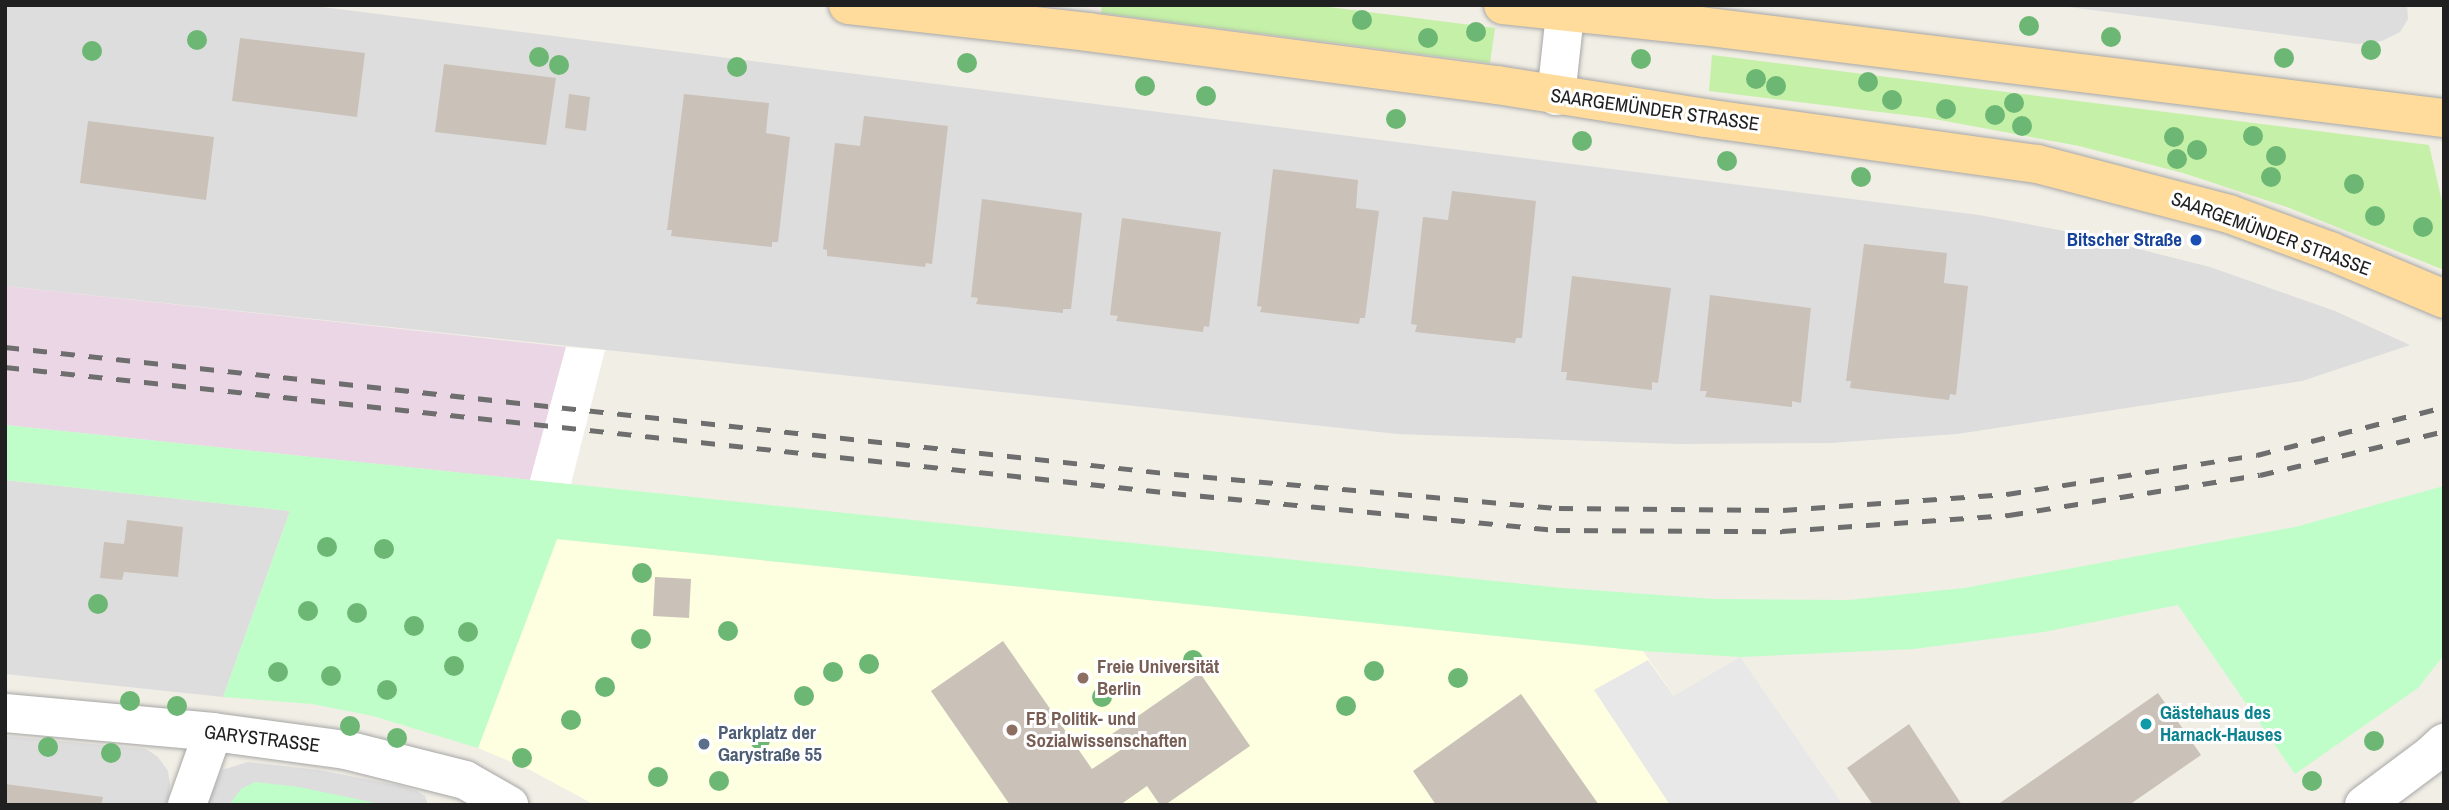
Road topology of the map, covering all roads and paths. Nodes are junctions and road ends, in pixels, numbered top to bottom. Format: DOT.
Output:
graph roads {
  1 [pos="848,5"];
  2 [pos="1503,5"];
  3 [pos="1565,8"];
  4 [pos="1019,14"];
  5 [pos="1556,96"];
  6 [pos="2444,118"];
  7 [pos="2444,299"];
  8 [pos="5,713"];
  9 [pos="213,732"];
  10 [pos="2444,743"];
  11 [pos="460,793"];
  12 [pos="187,805"];
  13 [pos="509,805"];
  14 [pos="2364,805"];
  1 -- 4 [label="main road, SAARGEMÜNDER STRASSE"];
  2 -- 3 [label="main road"];
  3 -- 5 [label="street"];
  3 -- 6 [label="main road"];
  4 -- 5 [label="main road, SAARGEMÜNDER STRASSE"];
  5 -- 7 [label="main road, SAARGEMÜNDER STRASSE"];
  8 -- 9 [label="street, GARYSTRASSE"];
  9 -- 11 [label="street, GARYSTRASSE"];
  9 -- 12 [label="street"];
  10 -- 14 [label="street"];
  11 -- 13 [label="street, GARYSTRASSE"];
}
